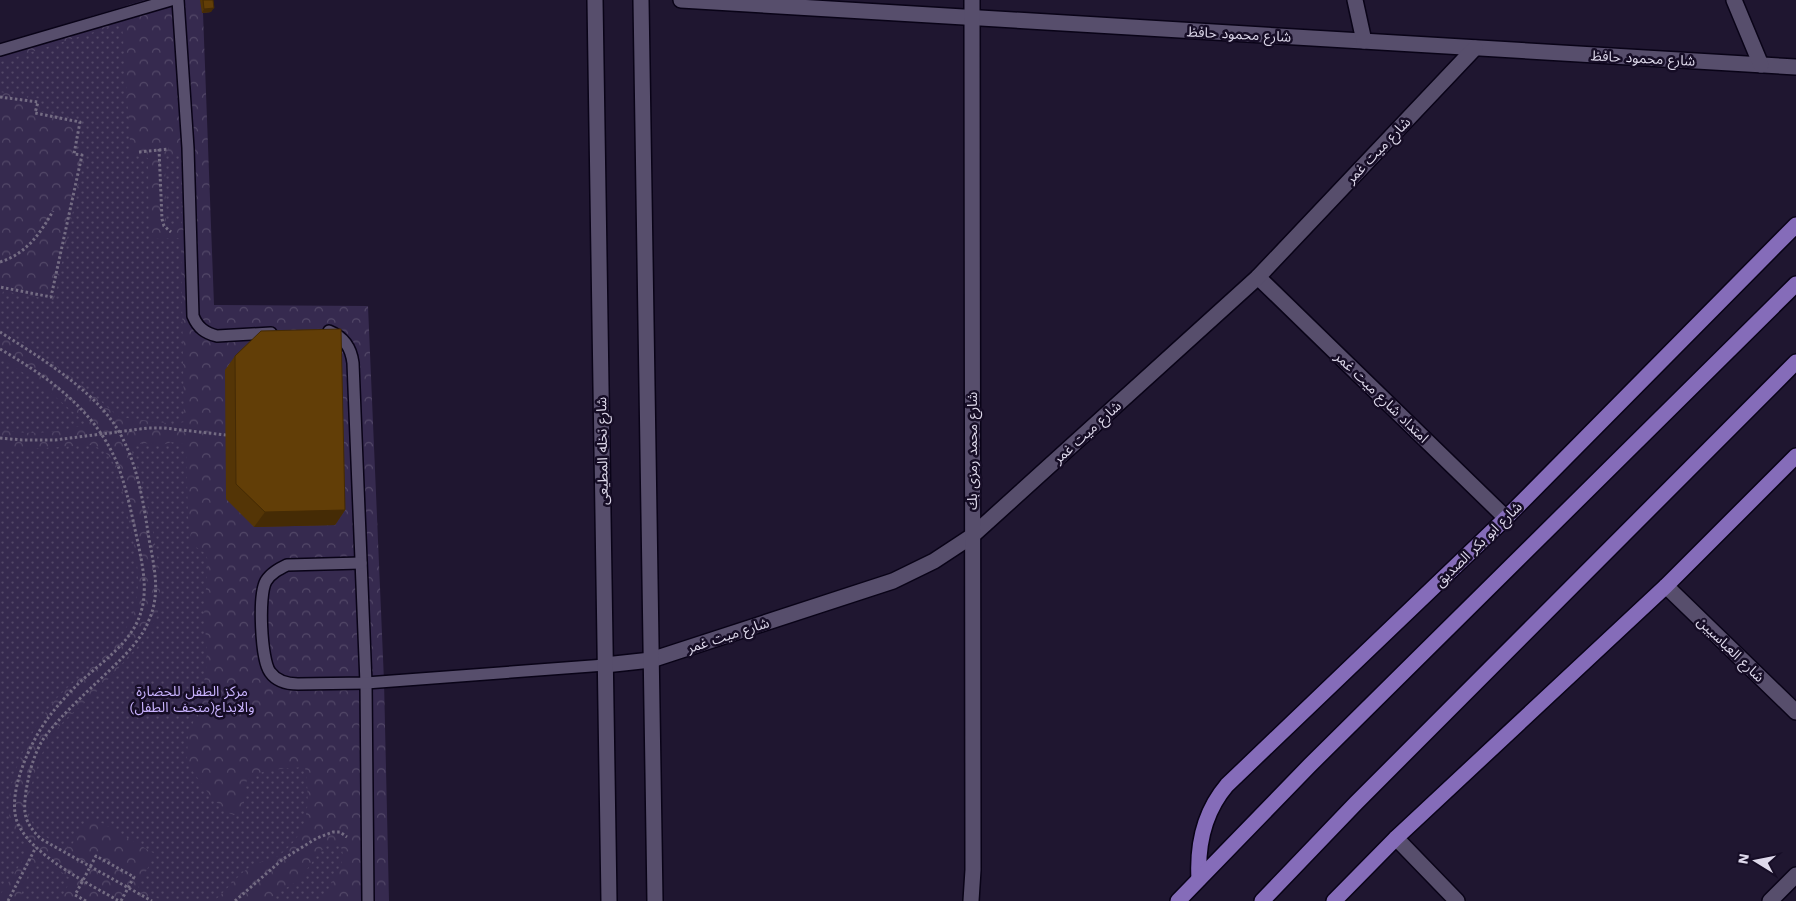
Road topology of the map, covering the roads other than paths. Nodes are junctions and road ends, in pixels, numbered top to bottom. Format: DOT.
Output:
graph roads {
  1 [pos="170,0"];
  2 [pos="178,0"];
  3 [pos="596,0"];
  4 [pos="641,0"];
  5 [pos="681,0"];
  6 [pos="972,0"];
  7 [pos="1355,0"];
  8 [pos="1734,0"];
  9 [pos="972,18"];
  10 [pos="1364,41"];
  11 [pos="1475,48"];
  12 [pos="0,50"];
  13 [pos="1762,65"];
  14 [pos="1796,67"];
  15 [pos="1796,225"];
  16 [pos="1258,276"];
  17 [pos="1796,284"];
  18 [pos="320,330"];
  19 [pos="282,332"];
  20 [pos="1796,362"];
  21 [pos="1796,456"];
  22 [pos="1506,518"];
  23 [pos="972,536"];
  24 [pos="361,563"];
  25 [pos="1666,586"];
  26 [pos="651,660"];
  27 [pos="605,666"];
  28 [pos="366,683"];
  29 [pos="1796,712"];
  30 [pos="1396,838"];
  31 [pos="1796,875"];
  32 [pos="1199,879"];
  33 [pos="368,901"];
  34 [pos="609,901"];
  35 [pos="655,901"];
  36 [pos="971,901"];
  37 [pos="1178,901"];
  38 [pos="1262,901"];
  39 [pos="1334,901"];
  40 [pos="1458,901"];
  41 [pos="1770,901"];
  1 -- 12 [label="lane"];
  2 -- 19 [label="lane"];
  3 -- 27 [label="street, شارع نخله المطيعى"];
  4 -- 26 [label="street"];
  5 -- 9 [label="street, شارع محمود حافظ"];
  6 -- 9 [label="street, شارع محمد رمزى بك"];
  7 -- 10 [label="street"];
  8 -- 13 [label="street"];
  9 -- 10 [label="street, شارع محمود حافظ"];
  9 -- 23 [label="street, شارع محمد رمزى بك"];
  10 -- 11 [label="street, شارع محمود حافظ"];
  11 -- 13 [label="street, شارع محمود حافظ"];
  11 -- 16 [label="street, شارع ميت غمر"];
  13 -- 14 [label="street, شارع محمود حافظ"];
  15 -- 22 [label="main road, شارع ابو بكر الصديق"];
  16 -- 22 [label="street, امتداد شارع ميت غمر"];
  16 -- 23 [label="street, شارع ميت غمر"];
  17 -- 32 [label="main road"];
  18 -- 24 [label="lane"];
  20 -- 38 [label="main road"];
  21 -- 25 [label="main road"];
  22 -- 32 [label="main road, شارع ابو بكر الصديق"];
  23 -- 26 [label="street, شارع ميت غمر"];
  23 -- 36 [label="street, شارع محمد رمزى بك"];
  24 -- 28 [label="lane"];
  24 -- 28 [label="lane"];
  25 -- 29 [label="street, شارع العباسيين"];
  25 -- 30 [label="main road"];
  26 -- 27 [label="street, شارع ميت غمر"];
  26 -- 35 [label="street"];
  27 -- 28 [label="lane"];
  27 -- 34 [label="street, شارع نخله المطيعى"];
  28 -- 33 [label="lane"];
  30 -- 39 [label="main road"];
  30 -- 40 [label="street"];
  31 -- 41 [label="street"];
  32 -- 37 [label="main road"];
}
